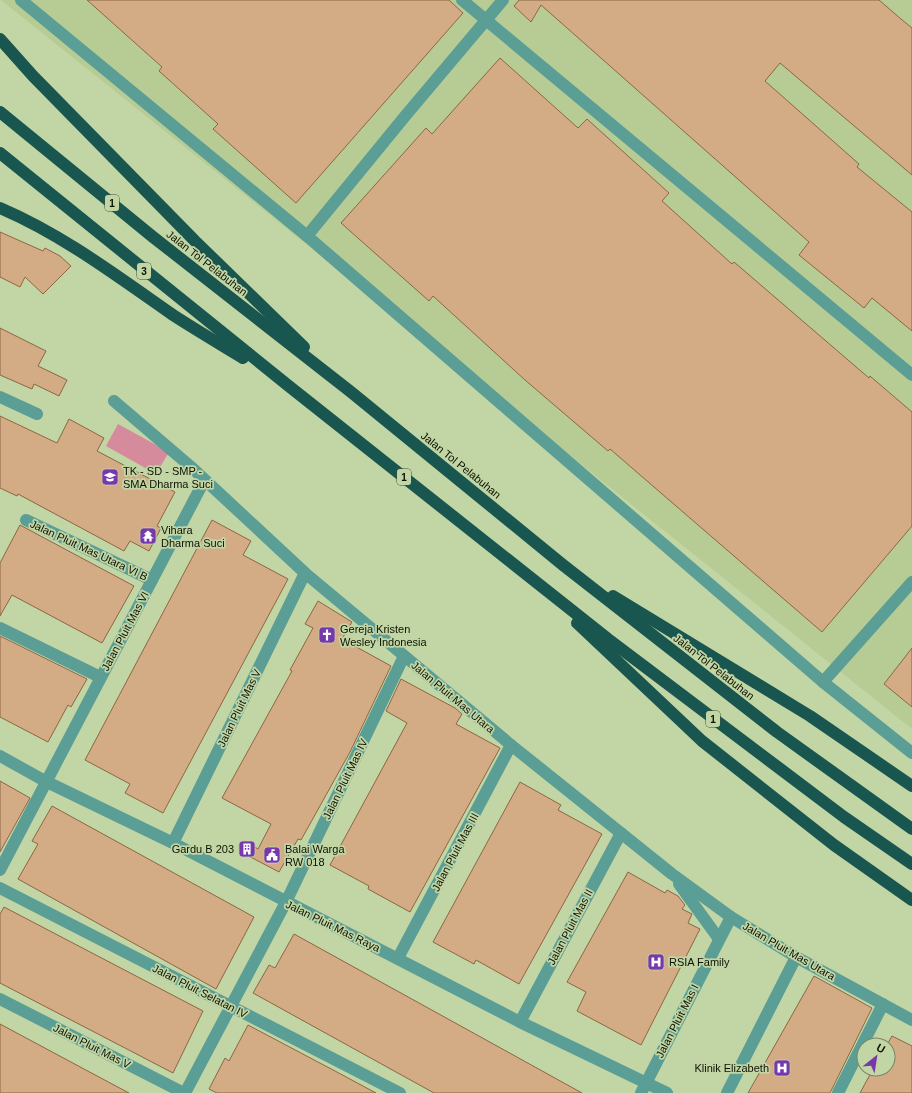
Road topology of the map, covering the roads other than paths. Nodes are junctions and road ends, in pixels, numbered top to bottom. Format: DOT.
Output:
graph roads {
  1 [pos="21,0"];
  2 [pos="462,0"];
  3 [pos="503,0"];
  4 [pos="486,20"];
  5 [pos="0,39"];
  6 [pos="0,112"];
  7 [pos="0,153"];
  8 [pos="0,208"];
  9 [pos="307,236"];
  10 [pos="912,375"];
  11 [pos="290,387"];
  12 [pos="351,392"];
  13 [pos="0,397"];
  14 [pos="114,401"];
  15 [pos="37,414"];
  16 [pos="204,481"];
  17 [pos="26,520"];
  18 [pos="563,565"];
  19 [pos="518,568"];
  20 [pos="304,573"];
  21 [pos="152,580"];
  22 [pos="912,582"];
  23 [pos="0,628"];
  24 [pos="404,656"];
  25 [pos="100,677"];
  26 [pos="823,682"];
  27 [pos="511,745"];
  28 [pos="912,753"];
  29 [pos="0,756"];
  30 [pos="45,781"];
  31 [pos="912,786"];
  32 [pos="912,829"];
  33 [pos="621,833"];
  34 [pos="173,843"];
  35 [pos="912,864"];
  36 [pos="0,870"];
  37 [pos="672,874"];
  38 [pos="0,888"];
  39 [pos="912,900"];
  40 [pos="286,902"];
  41 [pos="731,917"];
  42 [pos="719,940"];
  43 [pos="796,957"];
  44 [pos="398,958"];
  45 [pos="0,999"];
  46 [pos="883,1004"];
  47 [pos="231,1006"];
  48 [pos="912,1020"];
  49 [pos="520,1022"];
  50 [pos="643,1088"];
  51 [pos="185,1093"];
  52 [pos="400,1093"];
  53 [pos="667,1093"];
  54 [pos="727,1093"];
  55 [pos="838,1093"];
  1 -- 9 [label="street"];
  2 -- 4 [label="street"];
  3 -- 4 [label="street"];
  4 -- 9 [label="street"];
  4 -- 10 [label="street"];
  5 -- 12 [label="highway"];
  6 -- 12 [label="highway, Jalan Tol Pelabuhan / 1"];
  7 -- 11 [label="highway, 3"];
  8 -- 11 [label="highway"];
  9 -- 26 [label="street"];
  11 -- 19 [label="highway, 1"];
  12 -- 18 [label="highway, Jalan Tol Pelabuhan / 1"];
  13 -- 15 [label="street"];
  14 -- 16 [label="street, Jalan Pluit Mas Utara"];
  16 -- 20 [label="street, Jalan Pluit Mas Utara"];
  16 -- 21 [label="street, Jalan Pluit Mas VI"];
  17 -- 21 [label="street, Jalan Pluit Mas Utara VI B"];
  18 -- 31 [label="highway"];
  18 -- 32 [label="highway, Jalan Tol Pelabuhan / 1"];
  19 -- 35 [label="highway, 1"];
  19 -- 39 [label="highway"];
  20 -- 24 [label="street, Jalan Pluit Mas Utara"];
  20 -- 34 [label="street, Jalan Pluit Mas V"];
  21 -- 25 [label="street, Jalan Pluit Mas VI"];
  22 -- 26 [label="street"];
  23 -- 25 [label="street"];
  24 -- 27 [label="street, Jalan Pluit Mas Utara"];
  24 -- 40 [label="street, Jalan Pluit Mas IV"];
  25 -- 30 [label="street, Jalan Pluit Mas VI"];
  26 -- 28 [label="street"];
  27 -- 33 [label="street, Jalan Pluit Mas Utara"];
  27 -- 44 [label="street, Jalan Pluit Mas III"];
  29 -- 30 [label="street, Jalan Pluit Mas Raya"];
  30 -- 34 [label="street, Jalan Pluit Mas Raya"];
  30 -- 36 [label="street, Jalan Pluit Mas VI"];
  33 -- 37 [label="street, Jalan Pluit Mas Utara"];
  33 -- 49 [label="street, Jalan Pluit Mas II"];
  34 -- 40 [label="street, Jalan Pluit Mas Raya"];
  37 -- 41 [label="street, Jalan Pluit Mas Utara"];
  37 -- 42 [label="street, Jalan Pluit Mas Utara"];
  38 -- 47 [label="street, Jalan Pluit Selatan IV"];
  40 -- 44 [label="street, Jalan Pluit Mas Raya"];
  40 -- 47 [label="street, Jalan Pluit Mas IV"];
  41 -- 42 [label="street, Jalan Pluit Mas I"];
  41 -- 43 [label="street, Jalan Pluit Mas Utara"];
  42 -- 50 [label="street, Jalan Pluit Mas I"];
  43 -- 46 [label="street, Jalan Pluit Mas Utara"];
  43 -- 54 [label="street"];
  44 -- 49 [label="street, Jalan Pluit Mas Raya"];
  45 -- 51 [label="street, Jalan Pluit Mas V"];
  46 -- 48 [label="street, Jalan Pluit Mas Utara"];
  46 -- 55 [label="street"];
  47 -- 51 [label="street, Jalan Pluit Mas IV"];
  47 -- 52 [label="street, Jalan Pluit Selatan IV"];
  49 -- 50 [label="street, Jalan Pluit Mas Raya"];
  50 -- 53 [label="street, Jalan Pluit Mas Raya"];
}
